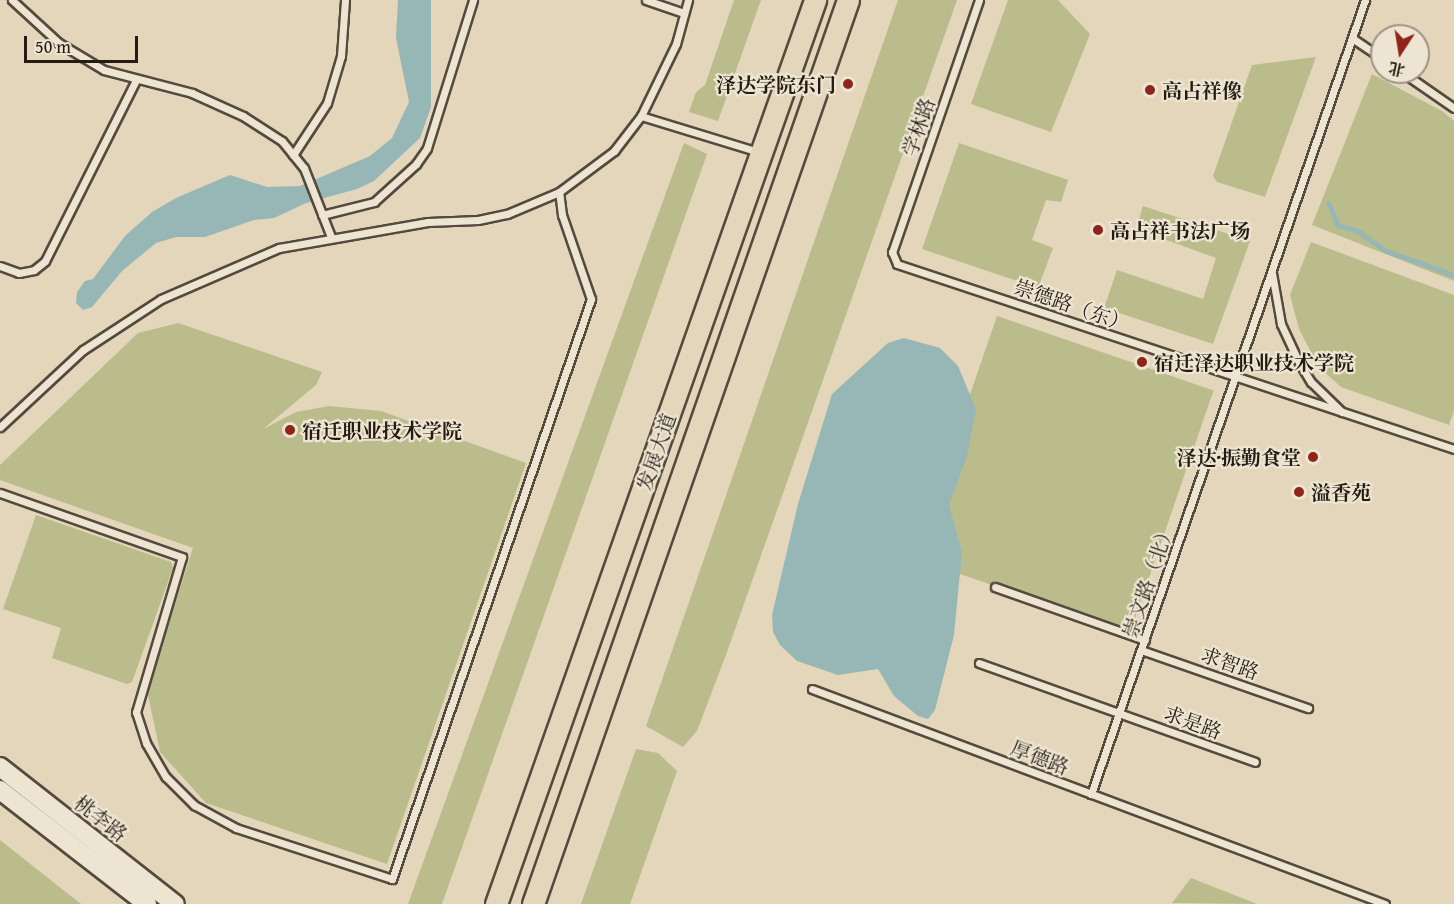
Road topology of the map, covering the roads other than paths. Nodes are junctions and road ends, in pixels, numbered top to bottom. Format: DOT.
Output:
graph roads {
  1 [pos="12,0"];
  2 [pos="345,0"];
  3 [pos="473,0"];
  4 [pos="646,0"];
  5 [pos="688,0"];
  6 [pos="814,0"];
  7 [pos="848,0"];
  8 [pos="979,0"];
  9 [pos="1365,0"];
  10 [pos="684,13"];
  11 [pos="1352,38"];
  12 [pos="1370,50"];
  13 [pos="136,80"];
  14 [pos="1419,84"];
  15 [pos="1454,108"];
  16 [pos="641,116"];
  17 [pos="761,153"];
  18 [pos="293,155"];
  19 [pos="559,192"];
  20 [pos="322,215"];
  21 [pos="331,237"];
  22 [pos="897,264"];
  23 [pos="0,266"];
  24 [pos="1272,270"];
  25 [pos="1235,378"];
  26 [pos="1344,413"];
  27 [pos="0,427"];
  28 [pos="1454,449"];
  29 [pos="0,493"];
  30 [pos="995,587"];
  31 [pos="1144,640"];
  32 [pos="1141,650"];
  33 [pos="979,663"];
  34 [pos="812,689"];
  35 [pos="1308,708"];
  36 [pos="1119,714"];
  37 [pos="1255,762"];
  38 [pos="0,767"];
  39 [pos="0,789"];
  40 [pos="1092,794"];
  41 [pos="147,904"];
  42 [pos="175,904"];
  43 [pos="496,904"];
  44 [pos="533,904"];
  45 [pos="1385,904"];
  1 -- 13 [label="lane"];
  2 -- 18 [label="lane"];
  3 -- 20 [label="lane"];
  4 -- 10 [label="lane"];
  5 -- 10 [label="lane"];
  6 -- 17 [label="main road, 发展大道"];
  7 -- 44 [label="main road, 发展大道"];
  8 -- 22 [label="lane, 学林路"];
  9 -- 11 [label="lane, 崇文路（北）"];
  10 -- 16 [label="lane"];
  11 -- 12 [label="lane"];
  11 -- 24 [label="lane, 崇文路（北）"];
  13 -- 18 [label="lane"];
  13 -- 23 [label="lane"];
  14 -- 15 [label="lane"];
  16 -- 17 [label="lane"];
  16 -- 19 [label="lane"];
  17 -- 43 [label="main road, 发展大道"];
  18 -- 20 [label="lane"];
  19 -- 21 [label="lane"];
  19 -- 29 [label="lane"];
  20 -- 21 [label="lane"];
  21 -- 27 [label="lane"];
  22 -- 25 [label="lane, 崇德路（东）"];
  24 -- 25 [label="lane, 崇文路（北）"];
  24 -- 26 [label="lane"];
  25 -- 26 [label="lane, 崇德路（东）"];
  25 -- 31 [label="lane, 崇文路（北）"];
  26 -- 28 [label="lane, 崇德路（东）"];
  30 -- 31 [label="lane"];
  31 -- 32 [label="lane, 崇文路（北）"];
  32 -- 35 [label="lane, 求智路"];
  32 -- 36 [label="lane, 崇文路（北）"];
  33 -- 36 [label="lane, 求是路"];
  34 -- 40 [label="lane, 厚德路"];
  36 -- 37 [label="lane, 求是路"];
  36 -- 40 [label="lane, 崇文路（北）"];
  38 -- 42 [label="main road, 桃李路"];
  39 -- 41 [label="main road, 桃李路"];
  40 -- 45 [label="lane, 厚德路"];
}
